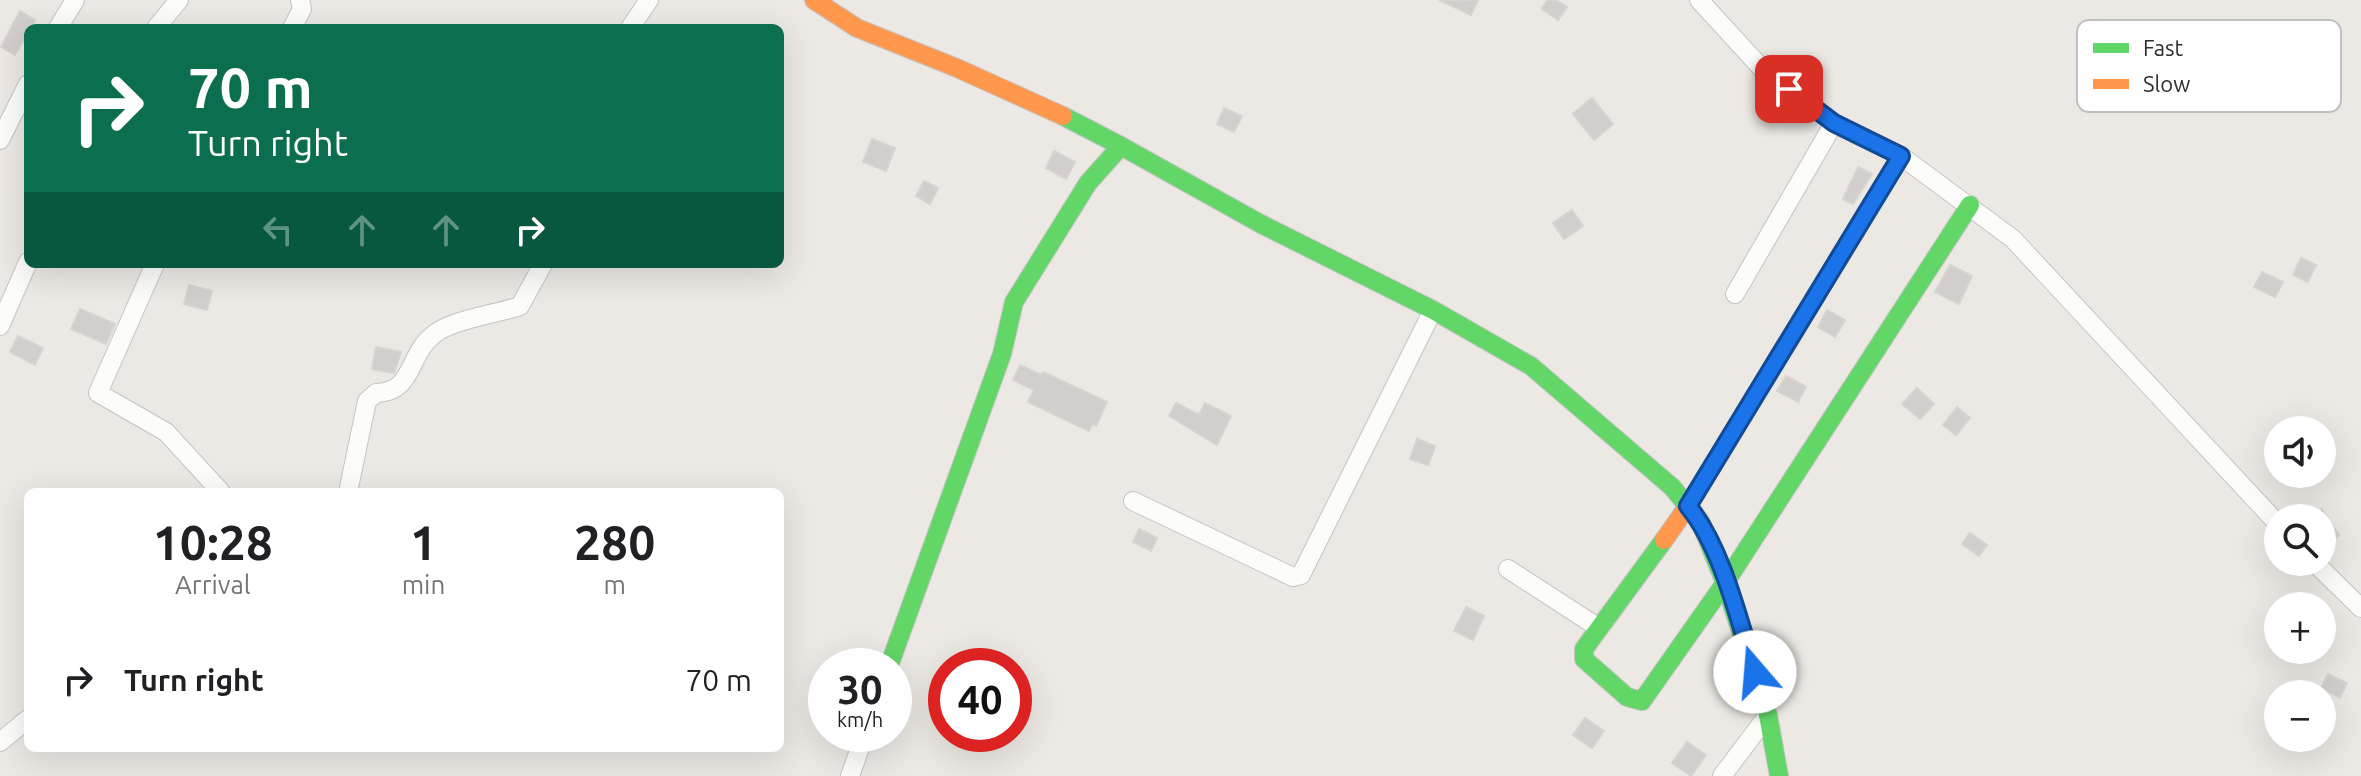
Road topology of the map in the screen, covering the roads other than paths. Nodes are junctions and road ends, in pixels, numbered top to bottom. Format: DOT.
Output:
graph roads {
  1 [pos="75,0"];
  2 [pos="179,0"];
  3 [pos="300,0"];
  4 [pos="649,0"];
  5 [pos="814,0"];
  6 [pos="1699,0"];
  7 [pos="60,24"];
  8 [pos="159,24"];
  9 [pos="294,24"];
  10 [pos="633,24"];
  11 [pos="24,92"];
  12 [pos="1834,123"];
  13 [pos="0,140"];
  14 [pos="1121,146"];
  15 [pos="1901,156"];
  16 [pos="1970,205"];
  17 [pos="25,268"];
  18 [pos="153,268"];
  19 [pos="541,268"];
  20 [pos="1735,294"];
  21 [pos="1433,310"];
  22 [pos="0,326"];
  23 [pos="217,488"];
  24 [pos="349,488"];
  25 [pos="1133,501"];
  26 [pos="1688,506"];
  27 [pos="2264,509"];
  28 [pos="1508,569"];
  29 [pos="2328,576"];
  30 [pos="1725,583"];
  31 [pos="2361,608"];
  32 [pos="1599,628"];
  33 [pos="896,648"];
  34 [pos="1768,715"];
  35 [pos="24,722"];
  36 [pos="0,742"];
  37 [pos="859,752"];
  38 [pos="850,776"];
  39 [pos="1722,776"];
  40 [pos="1779,776"];
  1 -- 7 [label="street"];
  2 -- 8 [label="street"];
  3 -- 9 [label="street"];
  4 -- 10 [label="street"];
  5 -- 14 [label="street"];
  6 -- 12 [label="street"];
  11 -- 13 [label="street"];
  12 -- 15 [label="street"];
  12 -- 20 [label="street"];
  14 -- 21 [label="street"];
  14 -- 33 [label="street"];
  15 -- 16 [label="street"];
  15 -- 26 [label="street"];
  16 -- 27 [label="street"];
  16 -- 30 [label="street"];
  17 -- 22 [label="street"];
  18 -- 23 [label="street"];
  19 -- 24 [label="street"];
  21 -- 25 [label="street"];
  21 -- 26 [label="street"];
  26 -- 30 [label="street"];
  26 -- 32 [label="street"];
  28 -- 32 [label="street"];
  29 -- 31 [label="street"];
  30 -- 32 [label="street"];
  30 -- 34 [label="street"];
  34 -- 39 [label="street"];
  34 -- 40 [label="street"];
  35 -- 36 [label="street"];
  37 -- 38 [label="street"];
}
